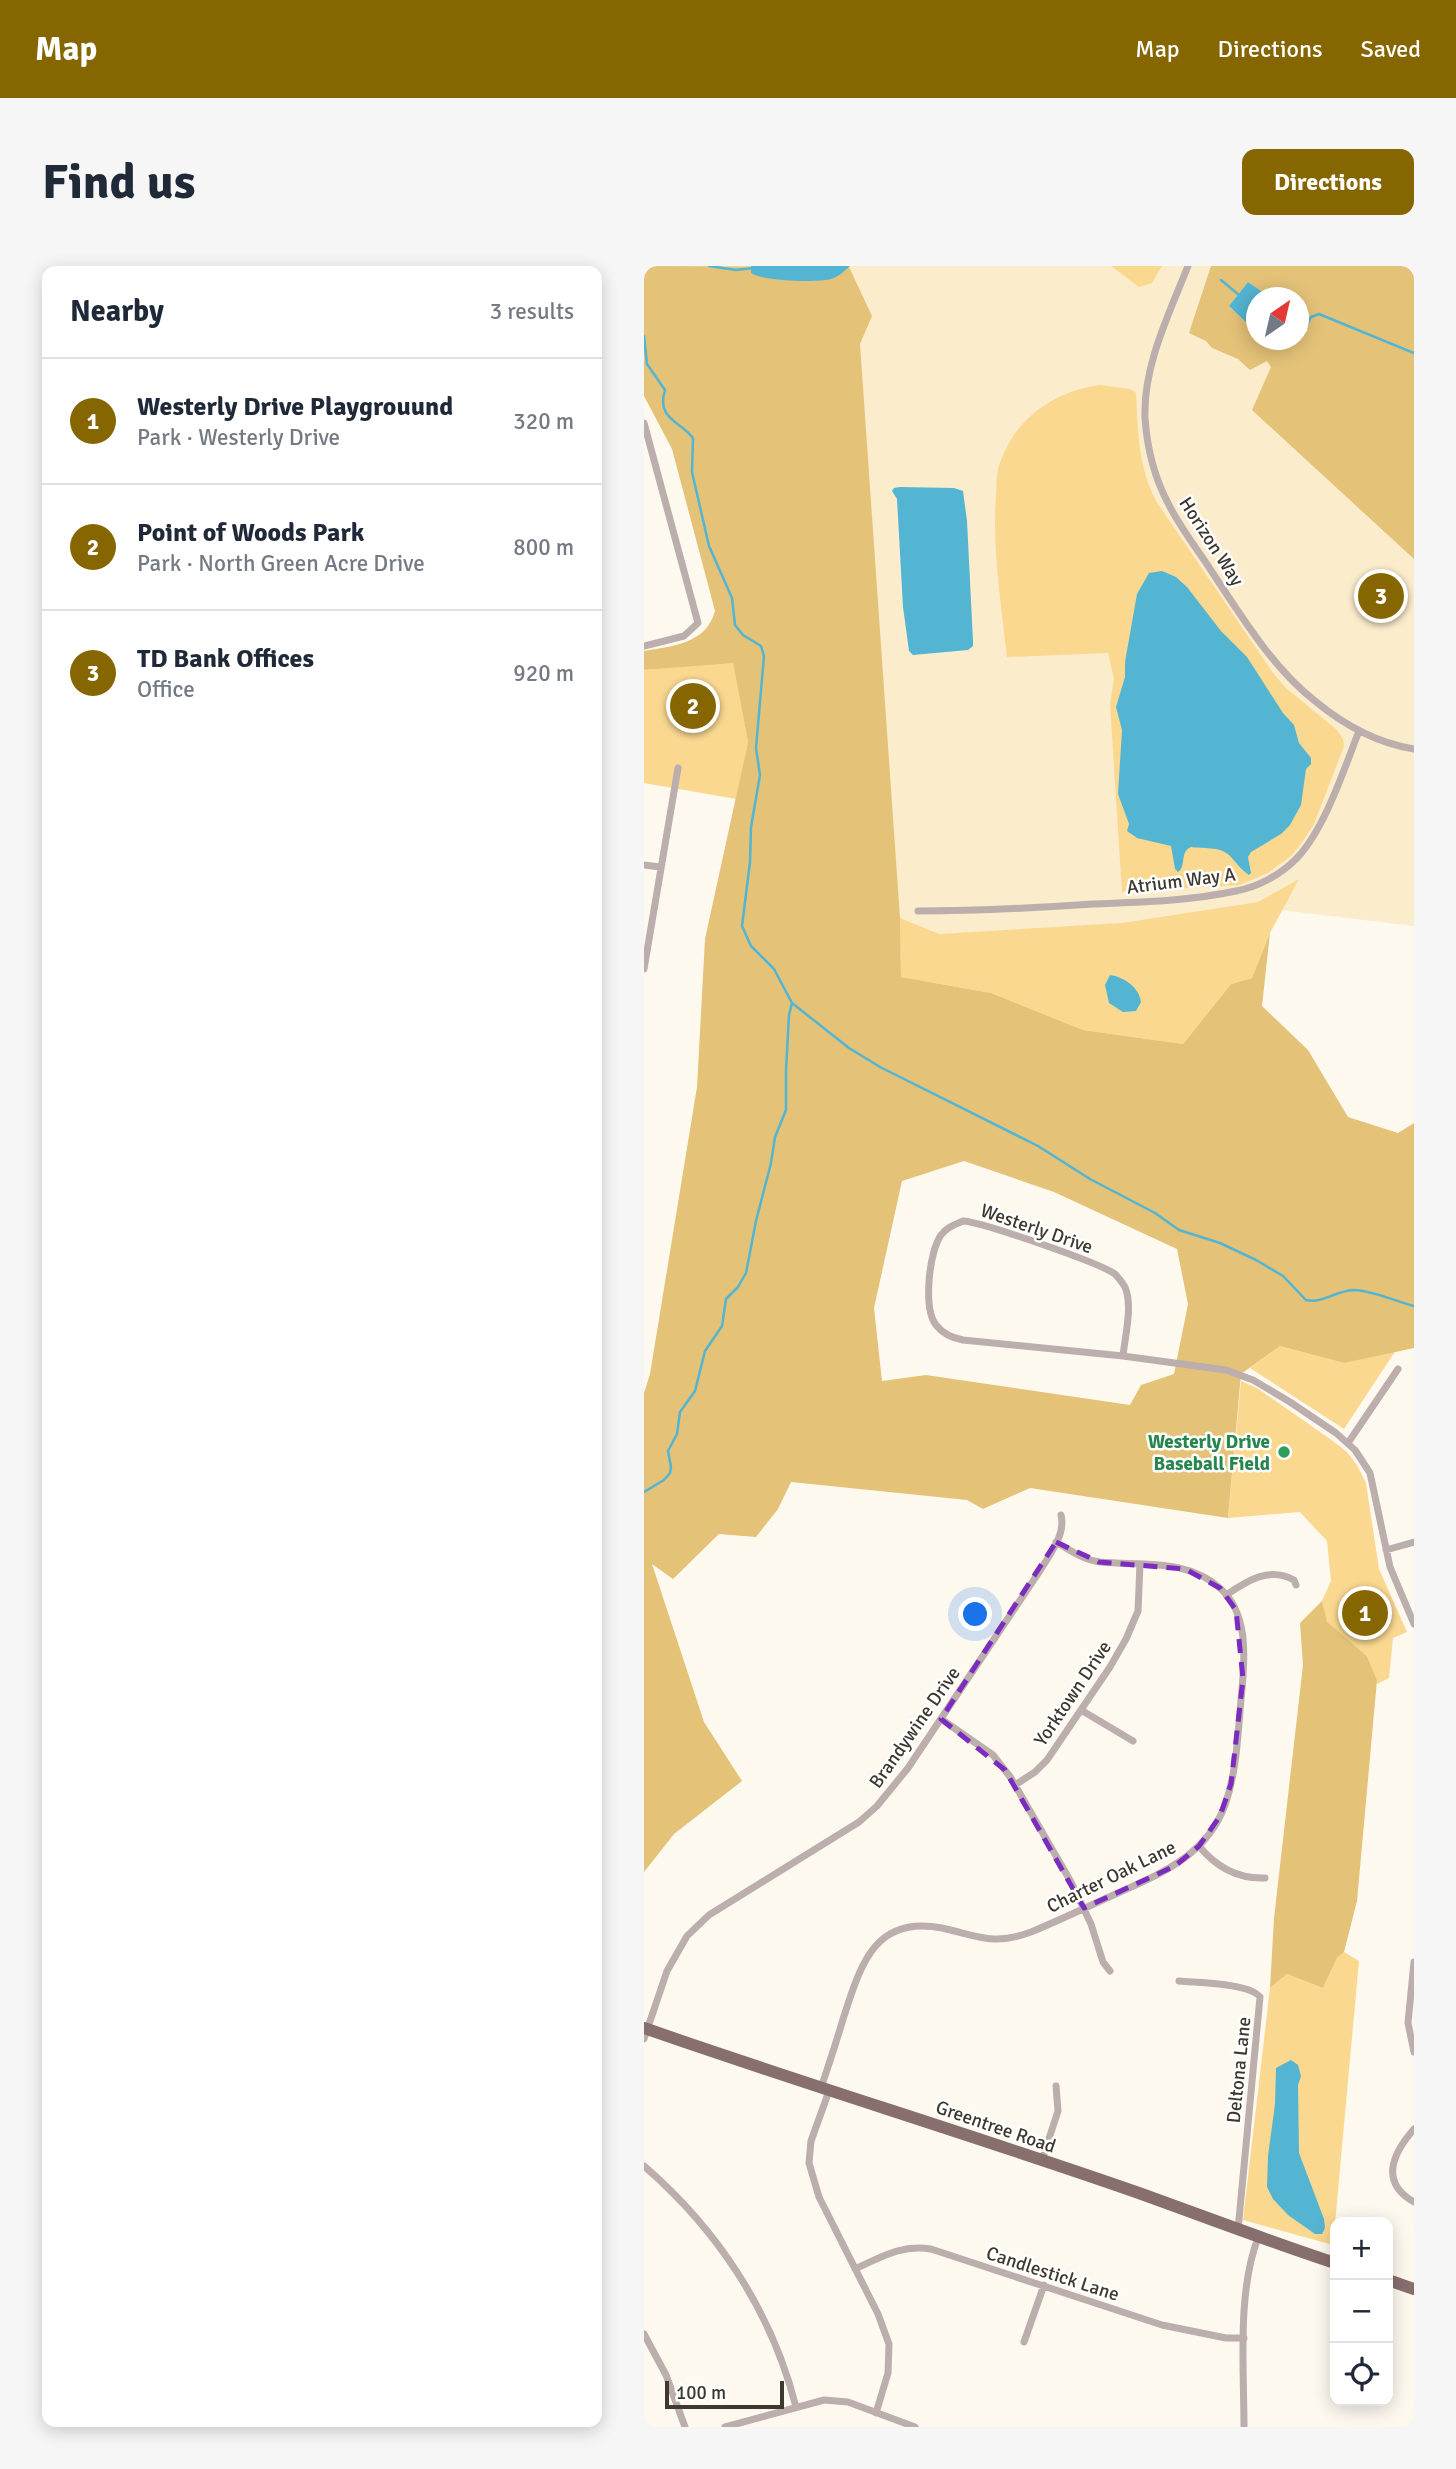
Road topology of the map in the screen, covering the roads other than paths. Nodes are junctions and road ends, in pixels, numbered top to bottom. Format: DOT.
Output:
graph roads {
  1 [pos="1188,266"];
  2 [pos="644,423"];
  3 [pos="644,646"];
  4 [pos="1359,731"];
  5 [pos="1414,748"];
  6 [pos="678,768"];
  7 [pos="644,865"];
  8 [pos="660,867"];
  9 [pos="918,911"];
  10 [pos="644,968"];
  11 [pos="1123,1356"];
  12 [pos="1398,1369"];
  13 [pos="1348,1443"];
  14 [pos="1061,1515"];
  15 [pos="1056,1542"];
  16 [pos="1414,1542"];
  17 [pos="1386,1550"];
  18 [pos="1140,1564"];
  19 [pos="1296,1585"];
  20 [pos="1226,1595"];
  21 [pos="1414,1624"];
  22 [pos="1081,1710"];
  23 [pos="940,1719"];
  24 [pos="1133,1741"];
  25 [pos="1015,1785"];
  26 [pos="1199,1846"];
  27 [pos="1265,1878"];
  28 [pos="1084,1908"];
  29 [pos="1414,1962"];
  30 [pos="1110,1972"];
  31 [pos="1179,1982"];
  32 [pos="645,2032"];
  33 [pos="1414,2052"];
  34 [pos="1056,2086"];
  35 [pos="825,2089"];
  36 [pos="1414,2129"];
  37 [pos="1042,2161"];
  38 [pos="644,2166"];
  39 [pos="1414,2202"];
  40 [pos="1238,2230"];
  41 [pos="1258,2238"];
  42 [pos="1330,2261"];
  43 [pos="855,2269"];
  44 [pos="1393,2282"];
  45 [pos="1044,2285"];
  46 [pos="1414,2289"];
  47 [pos="644,2334"];
  48 [pos="1244,2338"];
  49 [pos="1024,2342"];
  50 [pos="796,2407"];
  51 [pos="876,2413"];
  52 [pos="685,2427"];
  53 [pos="724,2427"];
  54 [pos="915,2427"];
  55 [pos="1244,2427"];
  1 -- 4 [label="street, Horizon Way"];
  2 -- 3 [label="street"];
  4 -- 5 [label="street, Horizon Way"];
  4 -- 9 [label="street, Atrium Way A"];
  6 -- 8 [label="street"];
  7 -- 8 [label="street"];
  8 -- 10 [label="street"];
  11 -- 11 [label="street, Westerly Drive"];
  11 -- 13 [label="street, Westerly Drive"];
  12 -- 13 [label="street"];
  13 -- 17 [label="street, Westerly Drive"];
  14 -- 15 [label="street, Brandywine Drive"];
  15 -- 18 [label="street, Charter Oak Lane"];
  15 -- 23 [label="street, Brandywine Drive"];
  16 -- 17 [label="street"];
  17 -- 21 [label="street, Westerly Drive"];
  18 -- 20 [label="street, Charter Oak Lane"];
  18 -- 22 [label="street, Yorktown Drive"];
  19 -- 20 [label="street"];
  20 -- 26 [label="street, Charter Oak Lane"];
  22 -- 24 [label="street"];
  22 -- 25 [label="street, Yorktown Drive"];
  23 -- 25 [label="street"];
  23 -- 32 [label="street, Brandywine Drive"];
  25 -- 28 [label="street"];
  26 -- 27 [label="street"];
  26 -- 28 [label="street, Charter Oak Lane"];
  28 -- 30 [label="street"];
  28 -- 35 [label="street, Charter Oak Lane"];
  29 -- 33 [label="street"];
  31 -- 40 [label="street, Deltona Lane"];
  32 -- 35 [label="main road, Greentree Road"];
  34 -- 37 [label="street"];
  35 -- 37 [label="main road, Greentree Road"];
  35 -- 43 [label="street, Charter Oak Lane"];
  36 -- 39 [label="street"];
  37 -- 40 [label="main road, Greentree Road"];
  38 -- 50 [label="street"];
  40 -- 41 [label="main road, Greentree Road"];
  41 -- 42 [label="main road, Greentree Road"];
  41 -- 48 [label="street"];
  43 -- 45 [label="street, Candlestick Lane"];
  43 -- 51 [label="street, Charter Oak Lane"];
  44 -- 46 [label="main road"];
  45 -- 48 [label="street, Candlestick Lane"];
  45 -- 49 [label="street"];
  47 -- 52 [label="street"];
  48 -- 55 [label="street"];
  50 -- 51 [label="street"];
  50 -- 53 [label="street"];
  51 -- 54 [label="street"];
}
